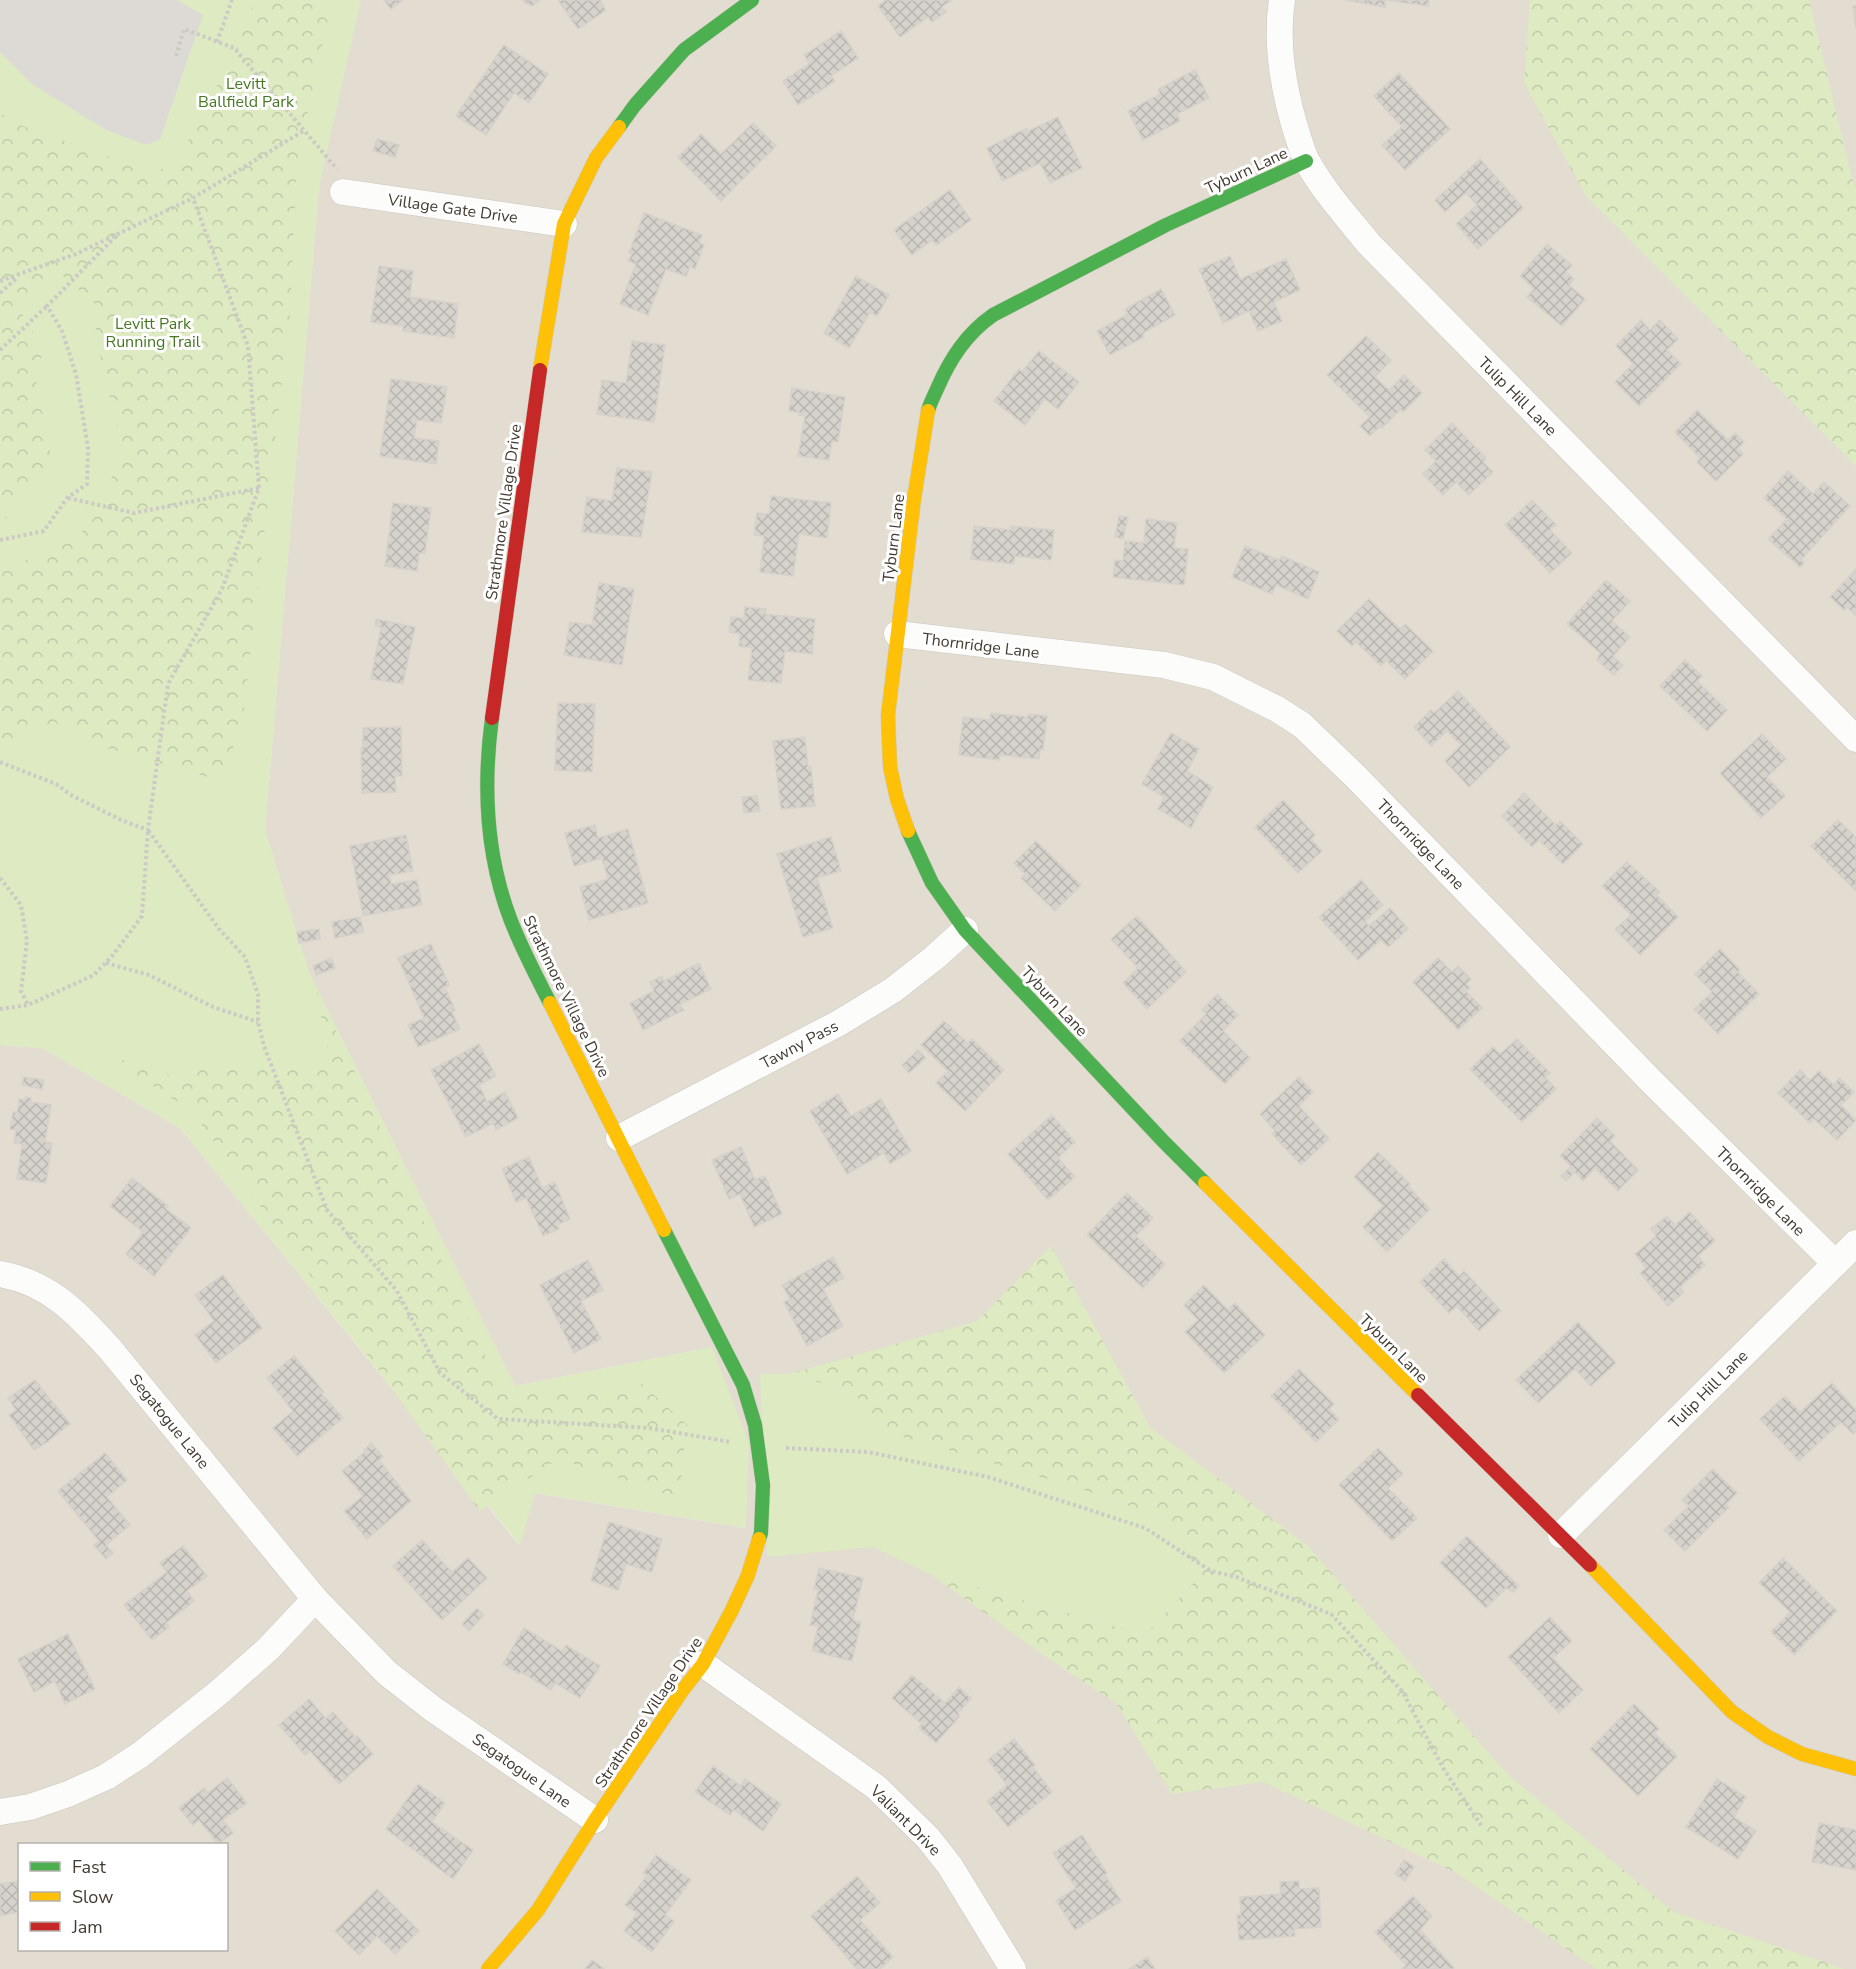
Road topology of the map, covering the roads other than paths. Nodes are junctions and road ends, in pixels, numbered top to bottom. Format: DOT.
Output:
graph roads {
  1 [pos="1281,0"];
  2 [pos="736,5"];
  3 [pos="1306,161"];
  4 [pos="349,193"];
  5 [pos="564,224"];
  6 [pos="897,634"];
  7 [pos="1856,739"];
  8 [pos="965,930"];
  9 [pos="618,1138"];
  10 [pos="1856,1243"];
  11 [pos="1834,1263"];
  12 [pos="0,1274"];
  13 [pos="1561,1535"];
  14 [pos="315,1599"];
  15 [pos="703,1664"];
  16 [pos="1856,1769"];
  17 [pos="0,1812"];
  18 [pos="595,1821"];
  19 [pos="1007,1967"];
  20 [pos="488,1969"];
  1 -- 3 [label="street, Tulip Hill Lane"];
  2 -- 5 [label="street, Strathmore Village Drive"];
  3 -- 6 [label="street, Tyburn Lane"];
  3 -- 7 [label="street, Tulip Hill Lane"];
  4 -- 5 [label="street, Village Gate Drive"];
  5 -- 9 [label="street, Strathmore Village Drive"];
  6 -- 8 [label="street, Tyburn Lane"];
  6 -- 11 [label="street, Thornridge Lane"];
  8 -- 9 [label="street, Tawny Pass"];
  8 -- 13 [label="street, Tyburn Lane"];
  9 -- 15 [label="street, Strathmore Village Drive"];
  10 -- 11 [label="street, Tulip Hill Lane"];
  11 -- 13 [label="street, Tulip Hill Lane"];
  12 -- 14 [label="street, Segatogue Lane"];
  13 -- 16 [label="street, Tyburn Lane"];
  14 -- 17 [label="street"];
  14 -- 18 [label="street, Segatogue Lane"];
  15 -- 18 [label="street, Strathmore Village Drive"];
  15 -- 19 [label="street, Valiant Drive"];
  18 -- 20 [label="street, Strathmore Village Drive"];
}
